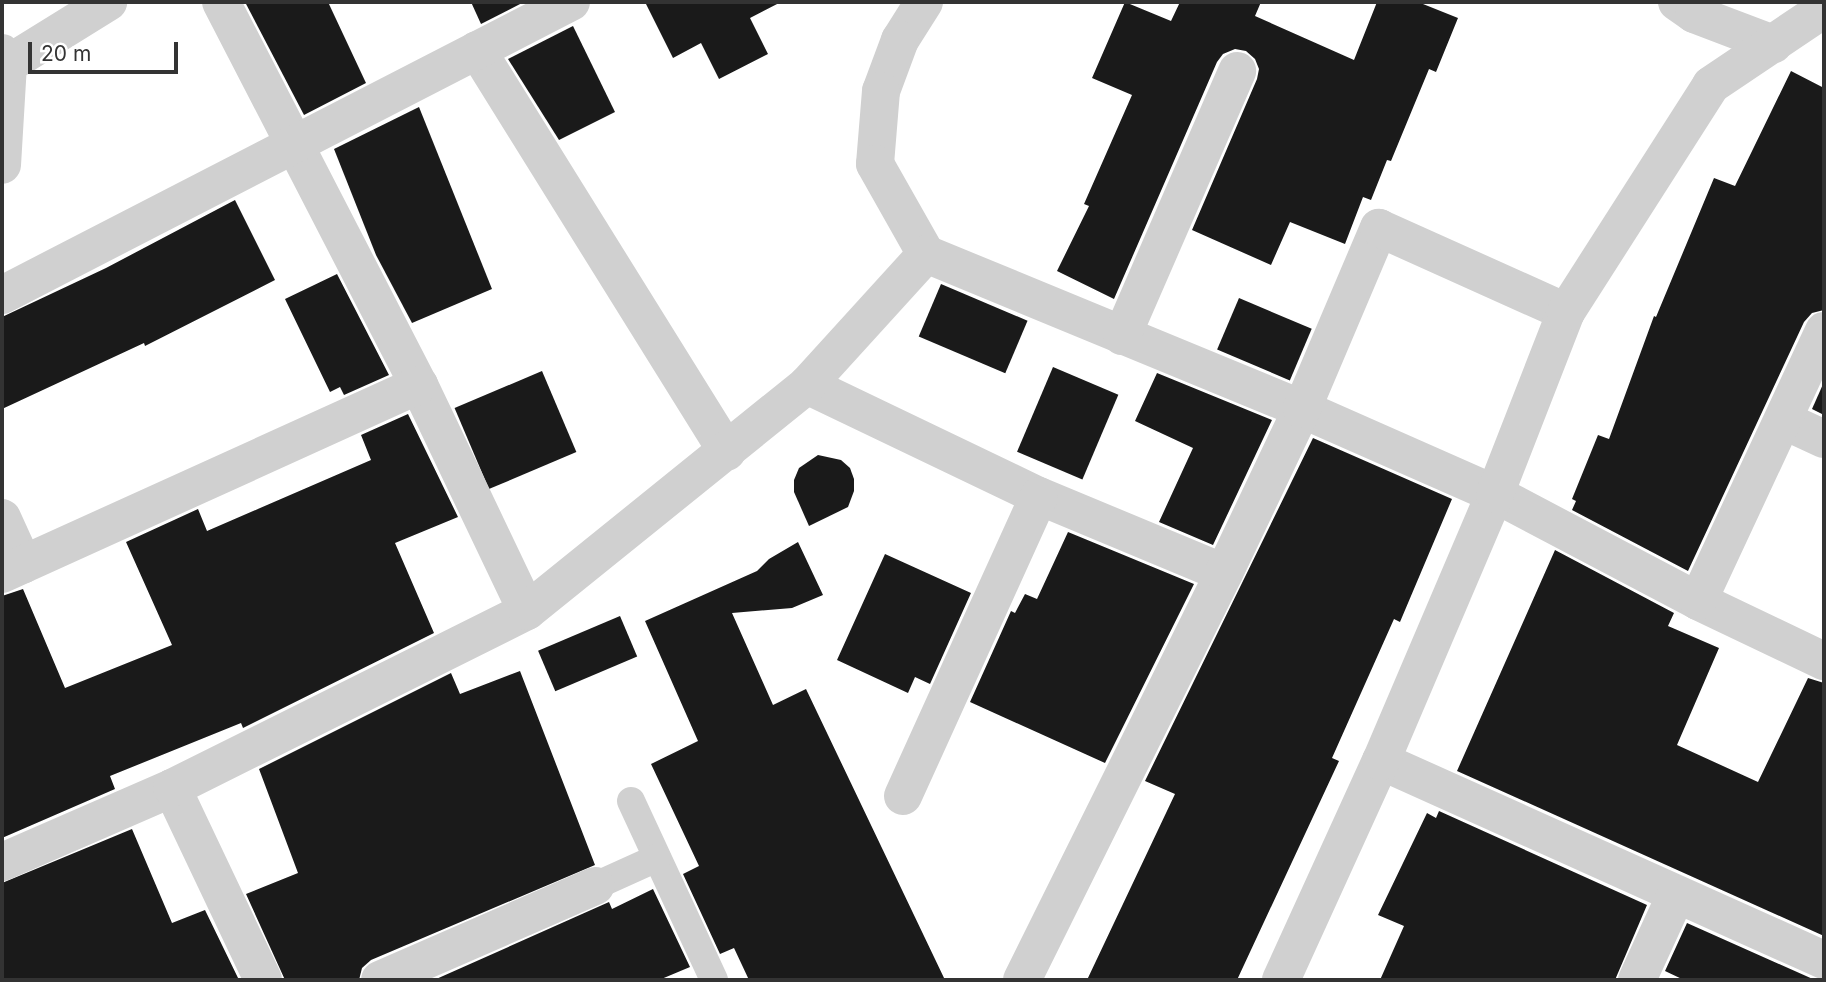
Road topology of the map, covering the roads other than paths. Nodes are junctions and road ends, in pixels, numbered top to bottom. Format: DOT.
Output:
graph roads {
  1 [pos="108,2"];
  2 [pos="221,2"];
  3 [pos="570,2"];
  4 [pos="924,2"];
  5 [pos="1690,6"];
  6 [pos="1824,9"];
  7 [pos="1773,44"];
  8 [pos="477,50"];
  9 [pos="5,58"];
  10 [pos="1237,71"];
  11 [pos="294,145"];
  12 [pos="2,165"];
  13 [pos="926,254"];
  14 [pos="2,295"];
  15 [pos="1566,312"];
  16 [pos="1824,331"];
  17 [pos="1122,336"];
  18 [pos="419,385"];
  19 [pos="807,385"];
  20 [pos="1302,409"];
  21 [pos="1783,420"];
  22 [pos="1824,439"];
  23 [pos="727,452"];
  24 [pos="1495,494"];
  25 [pos="1039,496"];
  26 [pos="2,518"];
  27 [pos="12,569"];
  28 [pos="1224,573"];
  29 [pos="1698,601"];
  30 [pos="527,611"];
  31 [pos="1824,661"];
  32 [pos="1381,761"];
  33 [pos="172,788"];
  34 [pos="903,796"];
  35 [pos="631,801"];
  36 [pos="657,858"];
  37 [pos="2,862"];
  38 [pos="595,886"];
  39 [pos="1676,895"];
  40 [pos="1824,960"];
  41 [pos="264,980"];
  42 [pos="380,980"];
  43 [pos="714,980"];
  44 [pos="1022,980"];
  45 [pos="1282,980"];
  46 [pos="1637,980"];
  1 -- 9 [label="street"];
  2 -- 11 [label="street"];
  3 -- 8 [label="street"];
  4 -- 13 [label="street"];
  5 -- 7 [label="street"];
  6 -- 7 [label="street"];
  7 -- 15 [label="street"];
  8 -- 11 [label="street"];
  8 -- 23 [label="street"];
  9 -- 12 [label="street"];
  10 -- 17 [label="street"];
  11 -- 14 [label="street"];
  11 -- 18 [label="street"];
  13 -- 17 [label="street"];
  13 -- 19 [label="street"];
  15 -- 20 [label="street"];
  15 -- 24 [label="street"];
  16 -- 21 [label="street"];
  17 -- 20 [label="street"];
  18 -- 27 [label="street"];
  18 -- 30 [label="street"];
  19 -- 23 [label="street"];
  19 -- 25 [label="street"];
  20 -- 24 [label="street"];
  20 -- 28 [label="street"];
  21 -- 22 [label="street"];
  21 -- 29 [label="street"];
  23 -- 30 [label="street"];
  24 -- 29 [label="street"];
  24 -- 32 [label="street"];
  25 -- 28 [label="street"];
  25 -- 34 [label="street"];
  26 -- 27 [label="street"];
  28 -- 44 [label="street"];
  29 -- 31 [label="street"];
  30 -- 33 [label="street"];
  32 -- 39 [label="street"];
  32 -- 45 [label="street"];
  33 -- 37 [label="street"];
  33 -- 41 [label="street"];
  35 -- 36 [label="lane"];
  36 -- 38 [label="lane"];
  36 -- 43 [label="lane"];
  38 -- 42 [label="street"];
  39 -- 40 [label="street"];
  39 -- 46 [label="street"];
}
